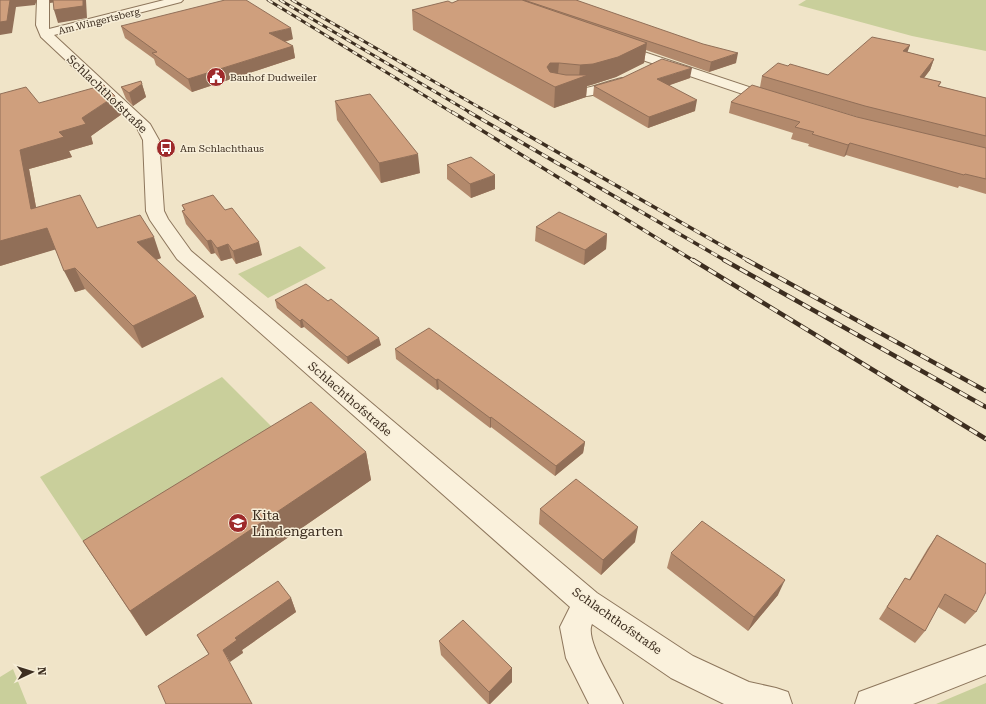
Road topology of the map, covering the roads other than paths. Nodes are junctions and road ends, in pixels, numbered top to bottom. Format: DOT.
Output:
graph roads {
  1 [pos="43,0"];
  2 [pos="177,0"];
  3 [pos="45,34"];
  4 [pos="604,43"];
  5 [pos="658,62"];
  6 [pos="645,69"];
  7 [pos="632,77"];
  8 [pos="554,90"];
  9 [pos="786,103"];
  10 [pos="587,603"];
  11 [pos="986,660"];
  12 [pos="607,704"];
  13 [pos="776,704"];
  14 [pos="871,704"];
  1 -- 3 [label="street"];
  2 -- 3 [label="street, Am Wingertsberg"];
  3 -- 10 [label="street, Schlachthofstraße"];
  4 -- 5 [label="street"];
  5 -- 6 [label="street"];
  5 -- 9 [label="street"];
  7 -- 8 [label="street"];
  10 -- 12 [label="street"];
  10 -- 13 [label="street, Schlachthofstraße"];
  11 -- 14 [label="street"];
}
